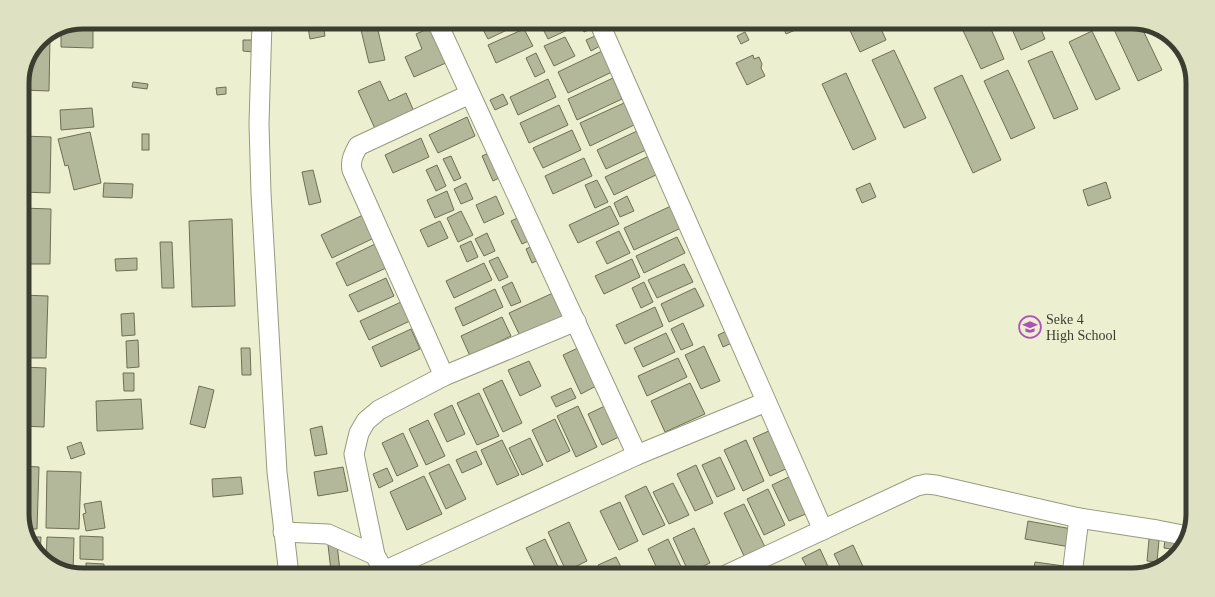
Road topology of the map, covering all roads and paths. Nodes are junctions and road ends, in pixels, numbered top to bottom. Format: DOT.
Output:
graph roads {
  1 [pos="262,29"];
  2 [pos="440,29"];
  3 [pos="602,29"];
  4 [pos="470,94"];
  5 [pos="576,321"];
  6 [pos="444,376"];
  7 [pos="766,402"];
  8 [pos="638,456"];
  9 [pos="1079,518"];
  10 [pos="823,530"];
  11 [pos="283,532"];
  12 [pos="1181,535"];
  13 [pos="375,555"];
  14 [pos="288,568"];
  15 [pos="382,568"];
  16 [pos="396,568"];
  17 [pos="741,568"];
  18 [pos="1073,568"];
  1 -- 11 [label="street"];
  2 -- 4 [label="street"];
  3 -- 7 [label="street"];
  4 -- 5 [label="street"];
  4 -- 6 [label="street"];
  5 -- 6 [label="street"];
  5 -- 8 [label="street"];
  6 -- 13 [label="street"];
  7 -- 8 [label="street"];
  7 -- 10 [label="street"];
  8 -- 16 [label="street"];
  9 -- 10 [label="street"];
  9 -- 12 [label="street"];
  9 -- 18 [label="street"];
  10 -- 17 [label="street"];
  11 -- 13 [label="street"];
  11 -- 14 [label="street"];
  13 -- 15 [label="street"];
}
